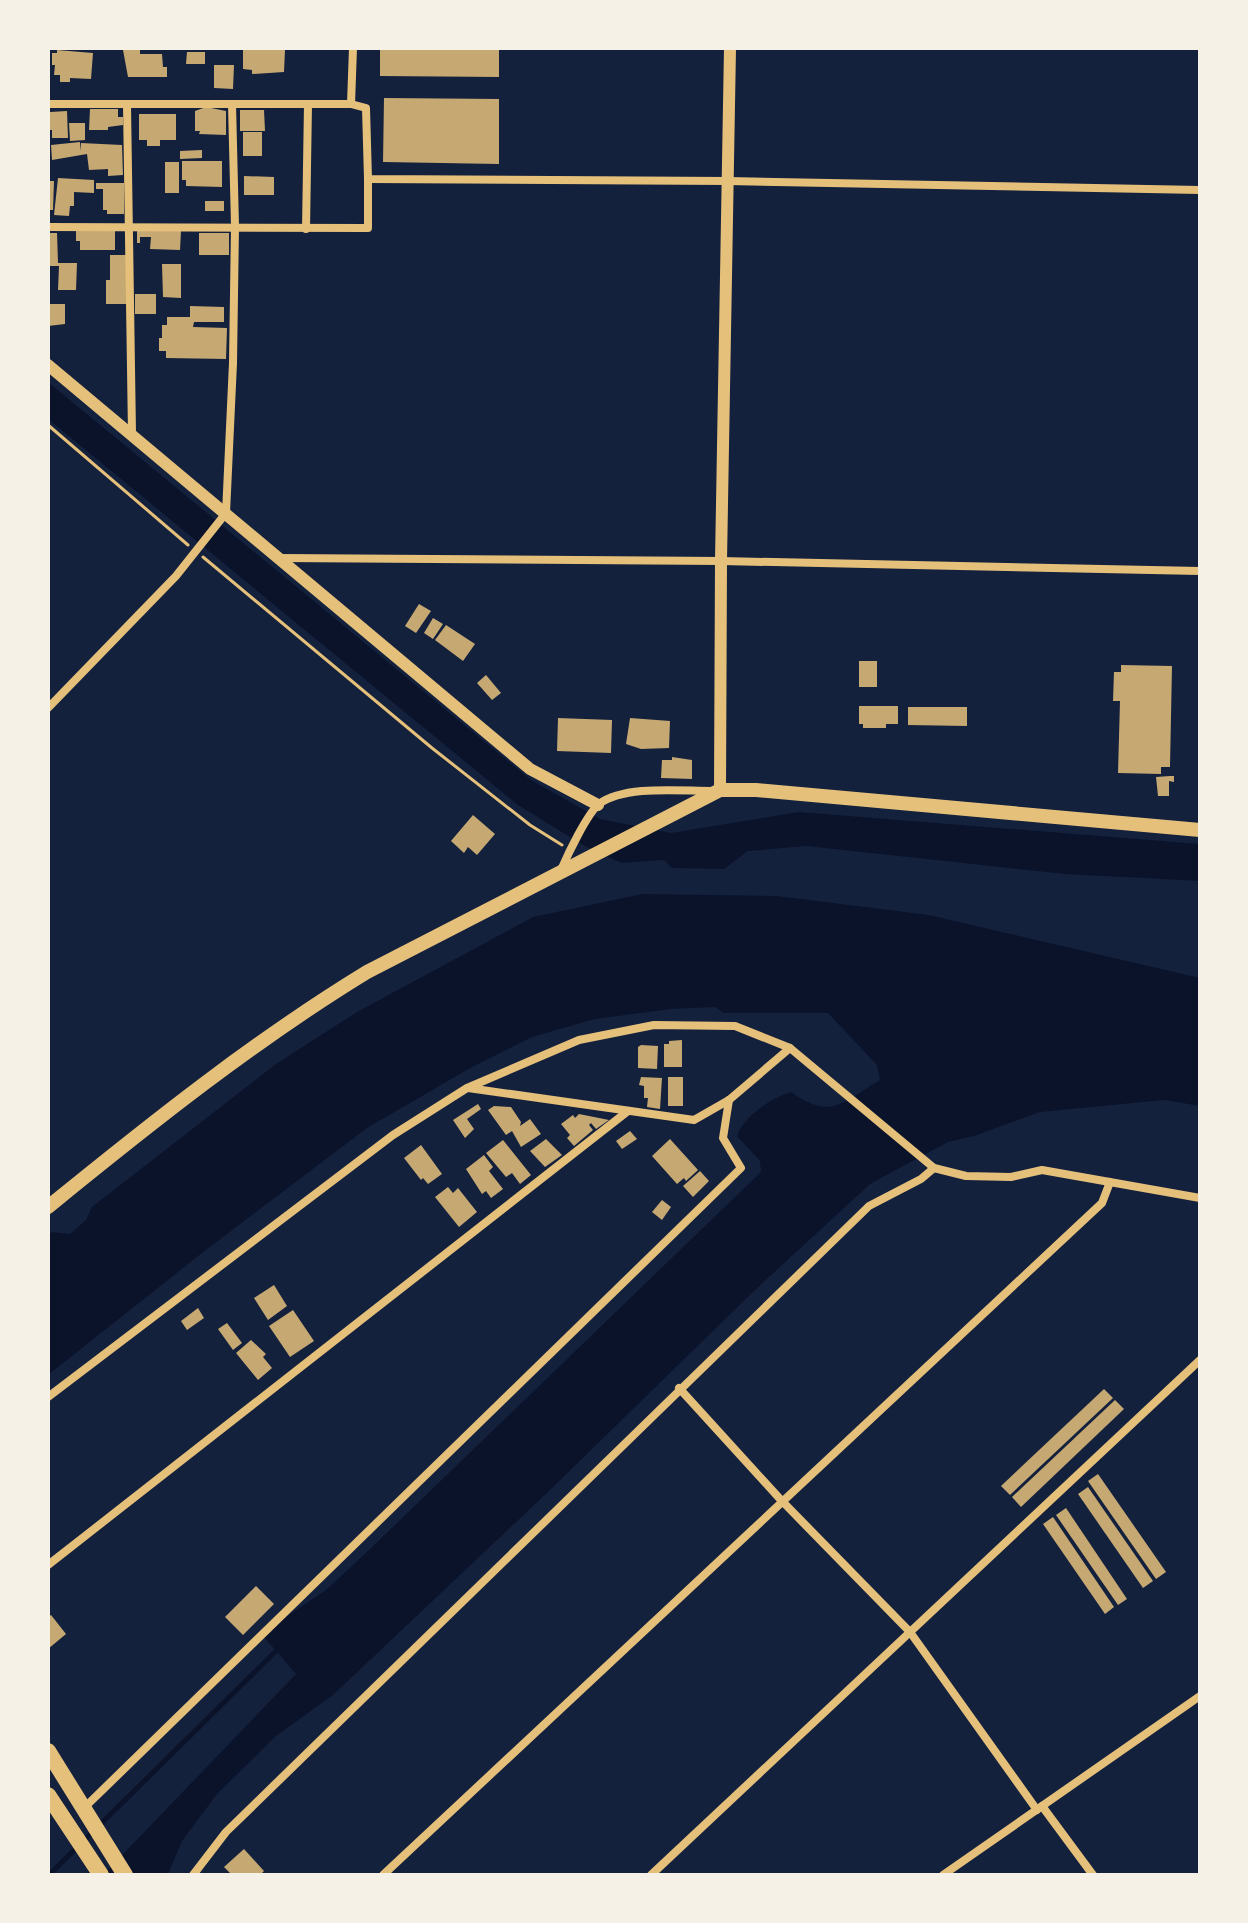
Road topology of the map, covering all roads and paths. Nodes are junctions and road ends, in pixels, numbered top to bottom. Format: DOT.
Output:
graph roads {
  1 [pos="353,48"];
  2 [pos="730,48"];
  3 [pos="48,104"];
  4 [pos="232,104"];
  5 [pos="308,104"];
  6 [pos="351,104"];
  7 [pos="127,105"];
  8 [pos="368,179"];
  9 [pos="728,181"];
  10 [pos="1200,190"];
  11 [pos="235,226"];
  12 [pos="48,227"];
  13 [pos="129,227"];
  14 [pos="306,229"];
  15 [pos="48,365"];
  16 [pos="48,425"];
  17 [pos="132,434"];
  18 [pos="226,513"];
  19 [pos="196,551"];
  20 [pos="279,558"];
  21 [pos="721,561"];
  22 [pos="1200,571"];
  23 [pos="48,708"];
  24 [pos="720,790"];
  25 [pos="598,805"];
  26 [pos="1200,830"];
  27 [pos="572,845"];
  28 [pos="561,871"];
  29 [pos="790,1048"];
  30 [pos="467,1088"];
  31 [pos="729,1100"];
  32 [pos="628,1111"];
  33 [pos="934,1168"];
  34 [pos="1110,1182"];
  35 [pos="1200,1198"];
  36 [pos="48,1207"];
  37 [pos="1200,1360"];
  38 [pos="679,1388"];
  39 [pos="48,1397"];
  40 [pos="781,1500"];
  41 [pos="48,1565"];
  42 [pos="910,1632"];
  43 [pos="1200,1696"];
  44 [pos="48,1751"];
  45 [pos="48,1795"];
  46 [pos="1040,1808"];
  47 [pos="84,1809"];
  48 [pos="98,1874"];
  49 [pos="125,1875"];
  50 [pos="193,1875"];
  51 [pos="383,1875"];
  52 [pos="651,1875"];
  53 [pos="943,1875"];
  54 [pos="1093,1875"];
  1 -- 6 [label="street"];
  2 -- 9 [label="street"];
  3 -- 7 [label="street"];
  4 -- 5 [label="street"];
  4 -- 7 [label="street"];
  4 -- 11 [label="street"];
  5 -- 6 [label="street"];
  5 -- 14 [label="street"];
  6 -- 8 [label="street"];
  7 -- 13 [label="street"];
  8 -- 9 [label="street"];
  8 -- 14 [label="street"];
  9 -- 10 [label="street"];
  9 -- 21 [label="street"];
  11 -- 13 [label="street"];
  11 -- 14 [label="street"];
  11 -- 18 [label="street"];
  12 -- 13 [label="street"];
  13 -- 17 [label="street"];
  15 -- 17 [label="street"];
  16 -- 19 [label="path"];
  17 -- 18 [label="street"];
  18 -- 19 [label="street"];
  18 -- 20 [label="street"];
  19 -- 23 [label="street"];
  19 -- 27 [label="path"];
  20 -- 21 [label="street"];
  20 -- 25 [label="street"];
  21 -- 22 [label="street"];
  21 -- 24 [label="street"];
  24 -- 25 [label="street"];
  24 -- 26 [label="main road"];
  24 -- 28 [label="main road"];
  25 -- 27 [label="street"];
  27 -- 28 [label="street"];
  28 -- 36 [label="main road"];
  29 -- 30 [label="street"];
  29 -- 31 [label="street"];
  29 -- 33 [label="street"];
  30 -- 32 [label="street"];
  30 -- 39 [label="street"];
  31 -- 32 [label="street"];
  31 -- 47 [label="street"];
  32 -- 41 [label="street"];
  33 -- 34 [label="street"];
  33 -- 38 [label="street"];
  34 -- 35 [label="street"];
  34 -- 40 [label="street"];
  37 -- 42 [label="street"];
  38 -- 40 [label="street"];
  38 -- 50 [label="street"];
  40 -- 42 [label="street"];
  40 -- 51 [label="street"];
  42 -- 46 [label="street"];
  42 -- 52 [label="street"];
  43 -- 46 [label="street"];
  44 -- 47 [label="main road"];
  45 -- 48 [label="main road"];
  46 -- 53 [label="street"];
  46 -- 54 [label="street"];
  47 -- 49 [label="main road"];
}
